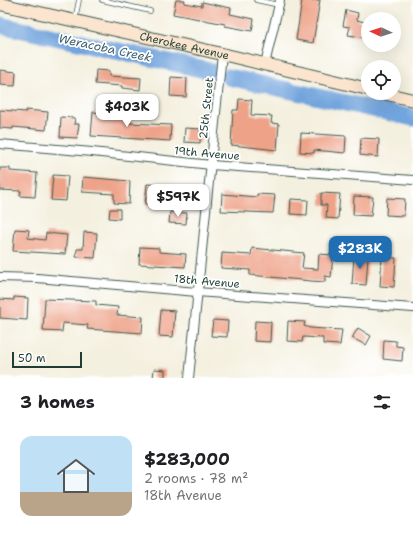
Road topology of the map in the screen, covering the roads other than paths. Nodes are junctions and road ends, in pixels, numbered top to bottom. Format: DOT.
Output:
graph roads {
  1 [pos="79,0"];
  2 [pos="102,0"];
  3 [pos="256,0"];
  4 [pos="280,3"];
  5 [pos="0,4"];
  6 [pos="150,11"];
  7 [pos="75,21"];
  8 [pos="222,54"];
  9 [pos="265,64"];
  10 [pos="361,87"];
  11 [pos="401,97"];
  12 [pos="413,100"];
  13 [pos="0,144"];
  14 [pos="211,165"];
  15 [pos="413,180"];
  16 [pos="0,277"];
  17 [pos="197,292"];
  18 [pos="413,308"];
  19 [pos="189,378"];
  1 -- 7 [label="lane"];
  2 -- 6 [label="lane"];
  3 -- 4 [label="lane"];
  4 -- 9 [label="street"];
  5 -- 7 [label="street, Cherokee Avenue"];
  7 -- 8 [label="street, Cherokee Avenue"];
  8 -- 9 [label="street, Cherokee Avenue"];
  8 -- 14 [label="street, 25th Street"];
  9 -- 10 [label="street, Cherokee Avenue"];
  11 -- 12 [label="street"];
  13 -- 14 [label="street, 19th Avenue"];
  14 -- 15 [label="street, 19th Avenue"];
  14 -- 17 [label="street, 25th Street"];
  16 -- 17 [label="street, 18th Avenue"];
  17 -- 18 [label="street, 18th Avenue"];
  17 -- 19 [label="street, 25th Street"];
}
